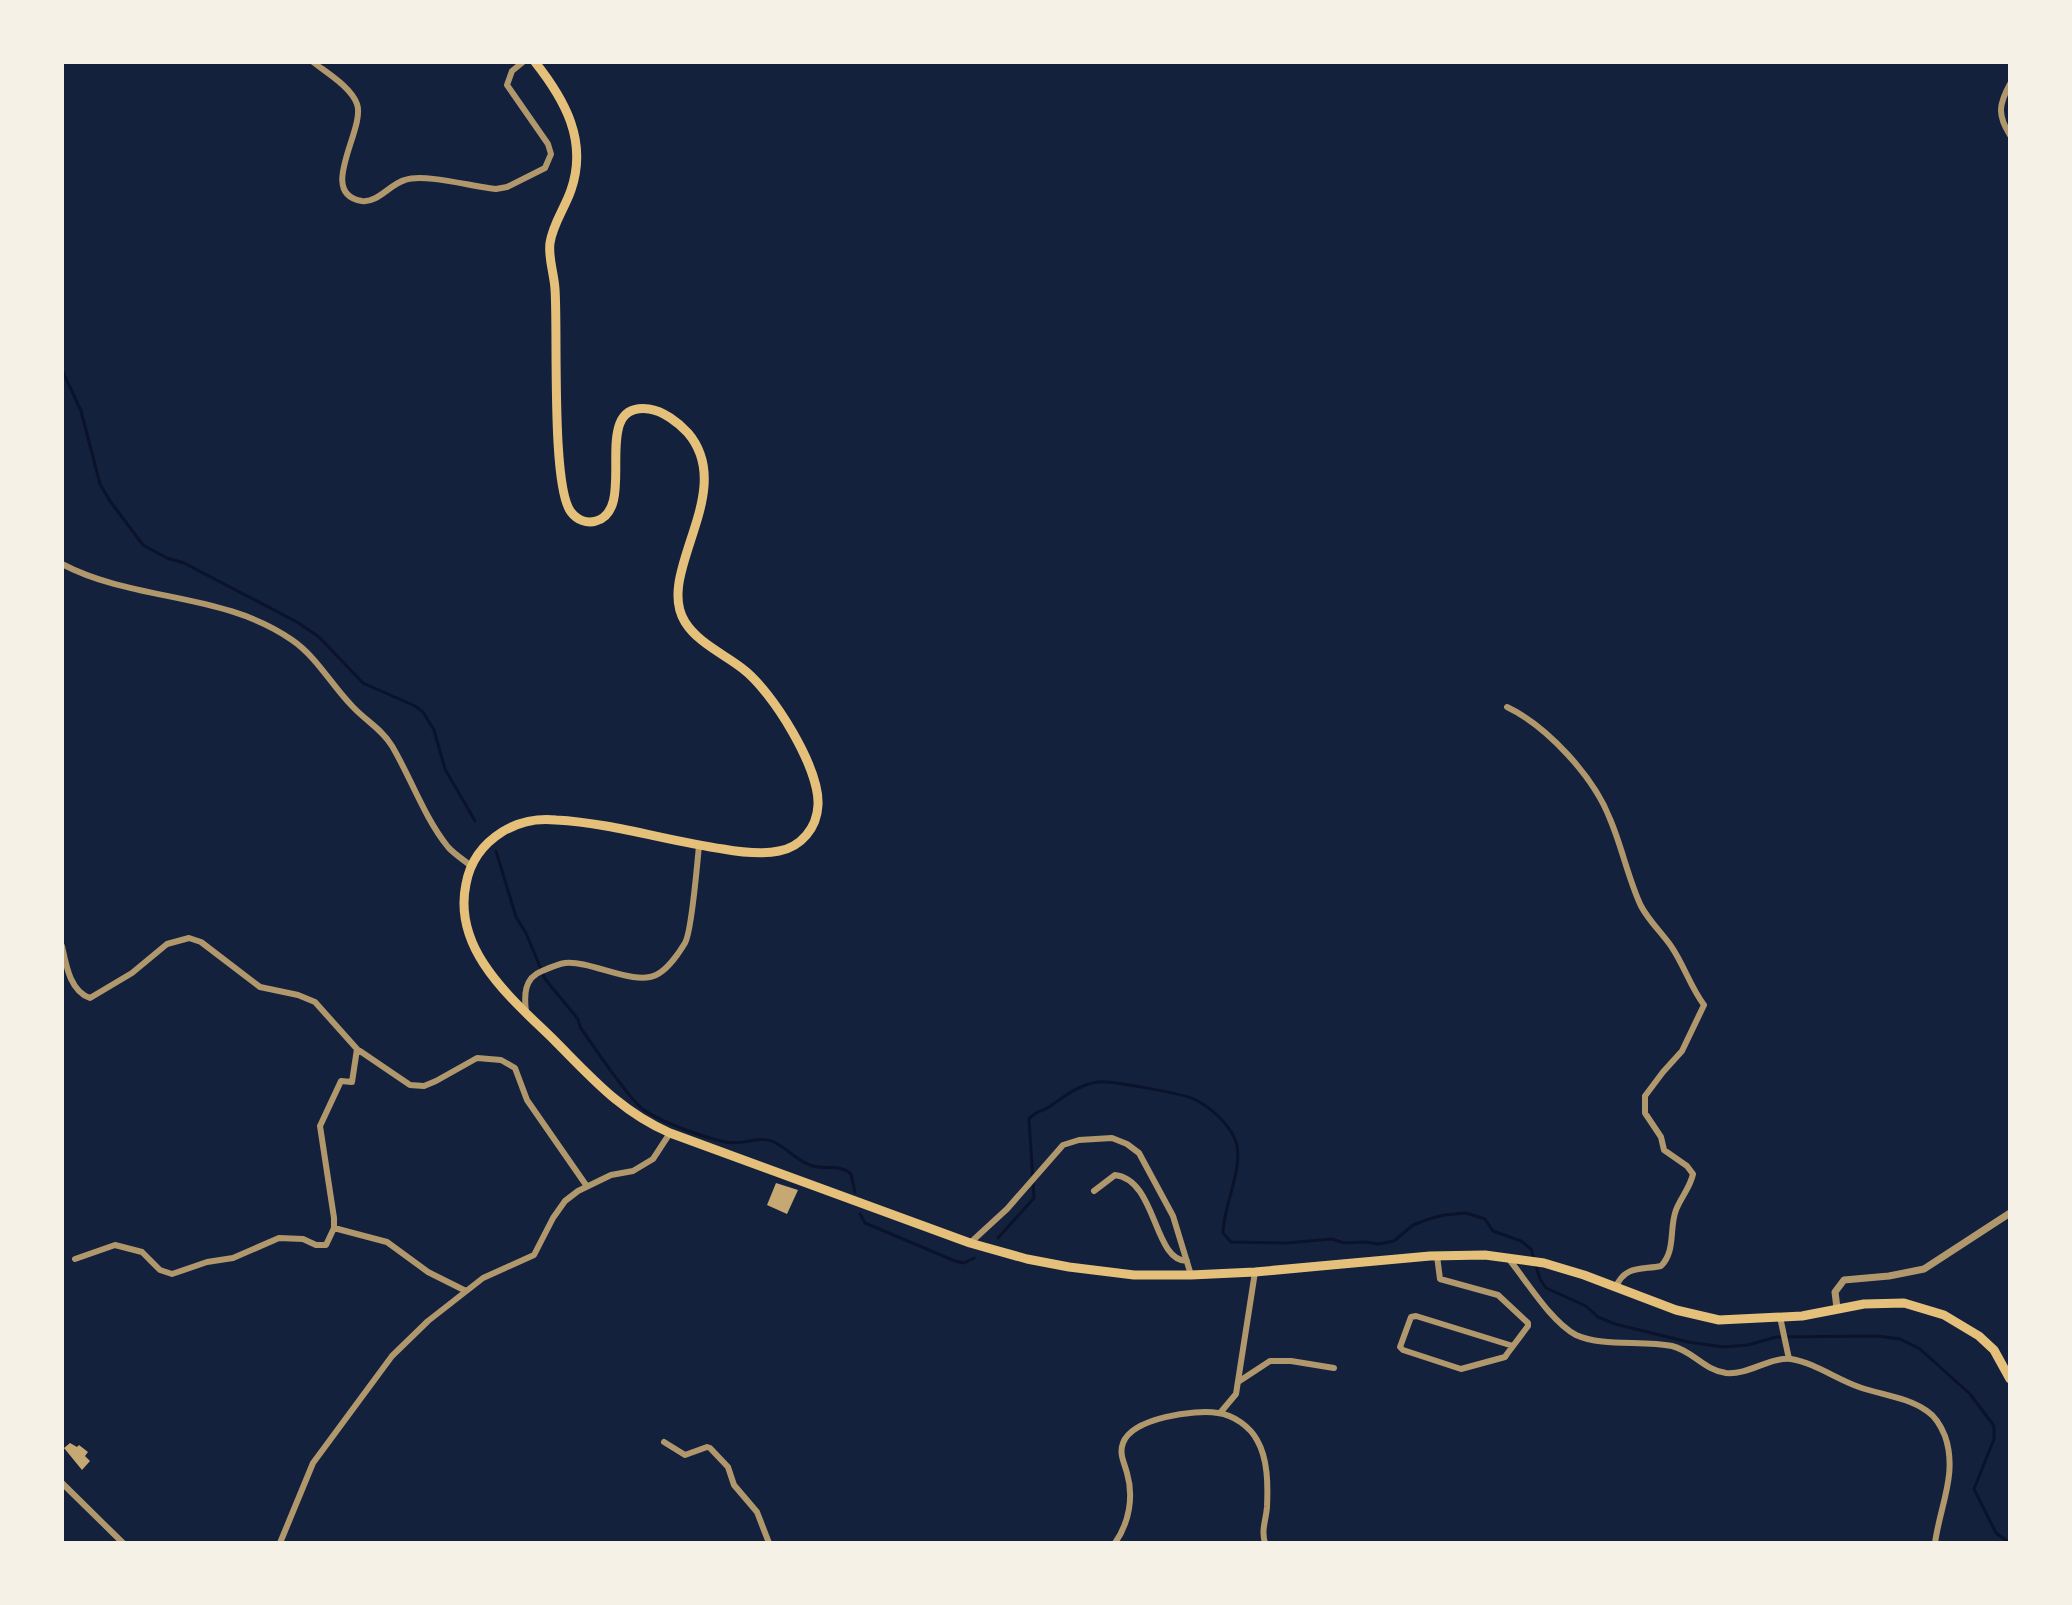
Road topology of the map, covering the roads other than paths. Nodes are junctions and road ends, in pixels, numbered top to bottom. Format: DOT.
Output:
graph roads {
  1 [pos="313,62"];
  2 [pos="523,62"];
  3 [pos="535,62"];
  4 [pos="2010,84"];
  5 [pos="2010,135"];
  6 [pos="62,564"];
  7 [pos="1507,707"];
  8 [pos="699,846"];
  9 [pos="471,866"];
  10 [pos="62,946"];
  11 [pos="526,1013"];
  12 [pos="357,1049"];
  13 [pos="670,1133"];
  14 [pos="586,1185"];
  15 [pos="1094,1191"];
  16 [pos="2010,1213"];
  17 [pos="334,1228"];
  18 [pos="970,1243"];
  19 [pos="1437,1256"];
  20 [pos="1507,1257"];
  21 [pos="75,1259"];
  22 [pos="1187,1261"];
  23 [pos="1255,1272"];
  24 [pos="1191,1275"];
  25 [pos="1616,1287"];
  26 [pos="466,1291"];
  27 [pos="1837,1308"];
  28 [pos="1780,1317"];
  29 [pos="1513,1346"];
  30 [pos="1789,1359"];
  31 [pos="1334,1368"];
  32 [pos="2010,1379"];
  33 [pos="1238,1382"];
  34 [pos="1220,1413"];
  35 [pos="664,1442"];
  36 [pos="62,1483"];
  37 [pos="123,1543"];
  38 [pos="280,1543"];
  39 [pos="769,1543"];
  40 [pos="1115,1543"];
  41 [pos="1265,1543"];
  42 [pos="1935,1543"];
  1 -- 2 [label="street"];
  3 -- 8 [label="highway"];
  4 -- 5 [label="street"];
  6 -- 9 [label="street"];
  7 -- 25 [label="street"];
  8 -- 9 [label="highway"];
  8 -- 11 [label="street"];
  9 -- 11 [label="highway"];
  10 -- 12 [label="street"];
  11 -- 13 [label="highway"];
  12 -- 14 [label="street"];
  12 -- 17 [label="street"];
  13 -- 14 [label="street"];
  13 -- 18 [label="highway"];
  14 -- 26 [label="street"];
  15 -- 22 [label="street"];
  16 -- 27 [label="street"];
  17 -- 21 [label="street"];
  17 -- 26 [label="street"];
  18 -- 22 [label="street"];
  18 -- 24 [label="highway"];
  19 -- 20 [label="highway"];
  19 -- 23 [label="highway"];
  19 -- 29 [label="street"];
  20 -- 25 [label="highway"];
  20 -- 30 [label="street"];
  22 -- 24 [label="street"];
  23 -- 24 [label="highway"];
  23 -- 33 [label="street"];
  25 -- 28 [label="highway"];
  26 -- 38 [label="street"];
  27 -- 28 [label="highway"];
  27 -- 32 [label="highway"];
  28 -- 30 [label="street"];
  29 -- 29 [label="street"];
  30 -- 42 [label="street"];
  31 -- 33 [label="street"];
  33 -- 34 [label="street"];
  34 -- 40 [label="street"];
  34 -- 41 [label="street"];
  35 -- 39 [label="street"];
  36 -- 37 [label="street"];
}
